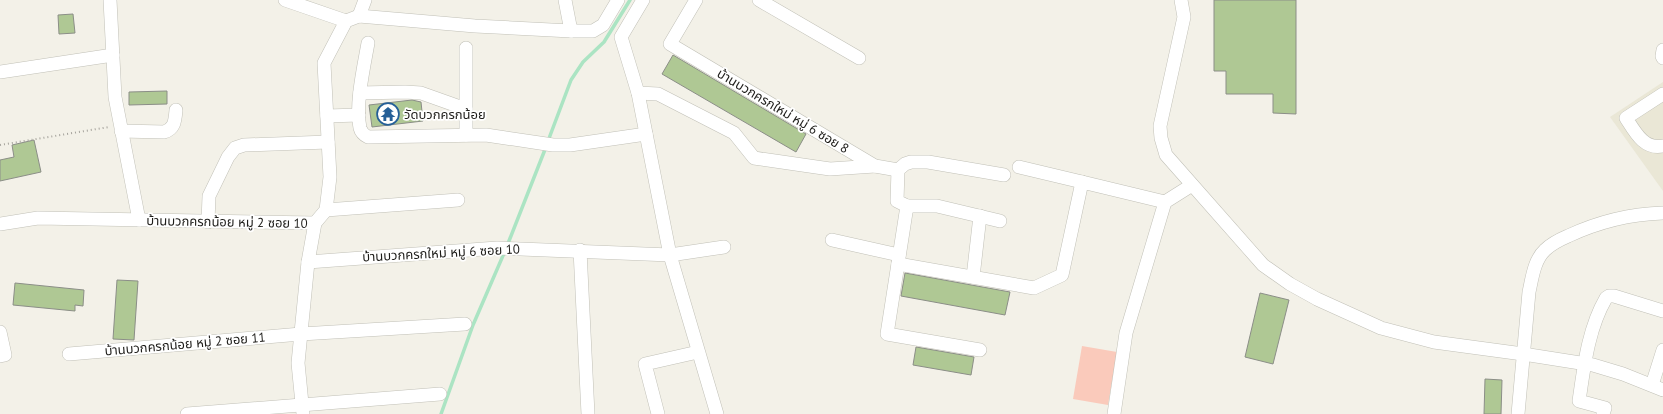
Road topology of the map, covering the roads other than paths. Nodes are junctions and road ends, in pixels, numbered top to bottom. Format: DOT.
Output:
graph roads {
  1 [pos="110,0"];
  2 [pos="285,0"];
  3 [pos="365,0"];
  4 [pos="565,0"];
  5 [pos="618,0"];
  6 [pos="643,0"];
  7 [pos="696,0"];
  8 [pos="759,0"];
  9 [pos="1181,0"];
  10 [pos="360,16"];
  11 [pos="346,21"];
  12 [pos="571,31"];
  13 [pos="368,42"];
  14 [pos="466,48"];
  15 [pos="1663,50"];
  16 [pos="113,55"];
  17 [pos="860,58"];
  18 [pos="1663,58"];
  19 [pos="0,72"];
  20 [pos="360,93"];
  21 [pos="638,93"];
  22 [pos="1663,94"];
  23 [pos="466,109"];
  24 [pos="176,110"];
  25 [pos="359,115"];
  26 [pos="327,116"];
  27 [pos="121,128"];
  28 [pos="646,134"];
  29 [pos="466,135"];
  30 [pos="328,142"];
  31 [pos="1663,146"];
  32 [pos="875,166"];
  33 [pos="1019,167"];
  34 [pos="898,170"];
  35 [pos="1004,175"];
  36 [pos="1082,182"];
  37 [pos="1192,185"];
  38 [pos="458,200"];
  39 [pos="1166,202"];
  40 [pos="906,206"];
  41 [pos="326,210"];
  42 [pos="1663,213"];
  43 [pos="980,216"];
  44 [pos="139,220"];
  45 [pos="1000,221"];
  46 [pos="208,222"];
  47 [pos="315,223"];
  48 [pos="0,224"];
  49 [pos="832,240"];
  50 [pos="724,247"];
  51 [pos="580,250"];
  52 [pos="670,255"];
  53 [pos="898,260"];
  54 [pos="308,262"];
  55 [pos="973,277"];
  56 [pos="1663,311"];
  57 [pos="466,324"];
  58 [pos="0,332"];
  59 [pos="302,334"];
  60 [pos="980,350"];
  61 [pos="1663,350"];
  62 [pos="698,352"];
  63 [pos="69,354"];
  64 [pos="1523,354"];
  65 [pos="3,356"];
  66 [pos="1585,364"];
  67 [pos="1658,387"];
  68 [pos="440,394"];
  69 [pos="303,409"];
  70 [pos="187,414"];
  71 [pos="588,414"];
  72 [pos="658,414"];
  73 [pos="717,414"];
  74 [pos="1114,414"];
  75 [pos="1518,414"];
  76 [pos="1604,414"];
  1 -- 16 [label="street"];
  2 -- 11 [label="street"];
  3 -- 10 [label="street"];
  4 -- 12 [label="street"];
  5 -- 12 [label="street"];
  6 -- 21 [label="street"];
  7 -- 32 [label="street, บ้านบวกครกใหม่ หมู่ 6 ซอย 8"];
  8 -- 17 [label="street"];
  9 -- 37 [label="street"];
  10 -- 11 [label="street"];
  10 -- 12 [label="street"];
  11 -- 26 [label="street"];
  13 -- 20 [label="street"];
  14 -- 23 [label="street"];
  15 -- 18 [label="street"];
  16 -- 19 [label="street"];
  16 -- 27 [label="street"];
  20 -- 23 [label="street"];
  20 -- 25 [label="street"];
  21 -- 28 [label="street"];
  21 -- 32 [label="street"];
  22 -- 31 [label="street"];
  23 -- 29 [label="street"];
  24 -- 27 [label="street"];
  25 -- 26 [label="street"];
  25 -- 29 [label="street"];
  26 -- 30 [label="street"];
  27 -- 44 [label="street"];
  28 -- 29 [label="street"];
  28 -- 52 [label="street"];
  30 -- 41 [label="street"];
  30 -- 46 [label="street"];
  32 -- 34 [label="street, บ้านบวกครกใหม่ หมู่ 6 ซอย 8"];
  33 -- 36 [label="street"];
  34 -- 35 [label="street"];
  34 -- 40 [label="street"];
  36 -- 39 [label="street"];
  36 -- 55 [label="street"];
  37 -- 39 [label="street"];
  37 -- 64 [label="street"];
  38 -- 41 [label="street"];
  39 -- 74 [label="street"];
  40 -- 43 [label="street"];
  40 -- 53 [label="street"];
  41 -- 47 [label="street"];
  42 -- 64 [label="street"];
  43 -- 45 [label="street"];
  43 -- 55 [label="street"];
  44 -- 46 [label="street, บ้านบวกครกน้อย หมู่ 2 ซอย 10"];
  44 -- 48 [label="street, บ้านบวกครกน้อย หมู่ 2 ซอย 10"];
  46 -- 47 [label="street, บ้านบวกครกน้อย หมู่ 2 ซอย 10"];
  47 -- 54 [label="street"];
  49 -- 53 [label="street"];
  50 -- 52 [label="street, บ้านบวกครกใหม่ หมู่ 6 ซอย 10"];
  51 -- 52 [label="street, บ้านบวกครกใหม่ หมู่ 6 ซอย 10"];
  51 -- 54 [label="street, บ้านบวกครกใหม่ หมู่ 6 ซอย 10"];
  51 -- 71 [label="street"];
  52 -- 62 [label="street"];
  53 -- 55 [label="street"];
  53 -- 60 [label="street"];
  54 -- 59 [label="street"];
  56 -- 66 [label="street"];
  57 -- 59 [label="street, บ้านบวกครกน้อย หมู่ 2 ซอย 11"];
  58 -- 65 [label="street"];
  59 -- 63 [label="street, บ้านบวกครกน้อย หมู่ 2 ซอย 11"];
  59 -- 69 [label="street"];
  61 -- 67 [label="street"];
  62 -- 72 [label="street"];
  62 -- 73 [label="street"];
  64 -- 66 [label="street"];
  64 -- 75 [label="street"];
  66 -- 67 [label="street"];
  66 -- 76 [label="street"];
  68 -- 69 [label="street"];
  69 -- 70 [label="street"];
}
